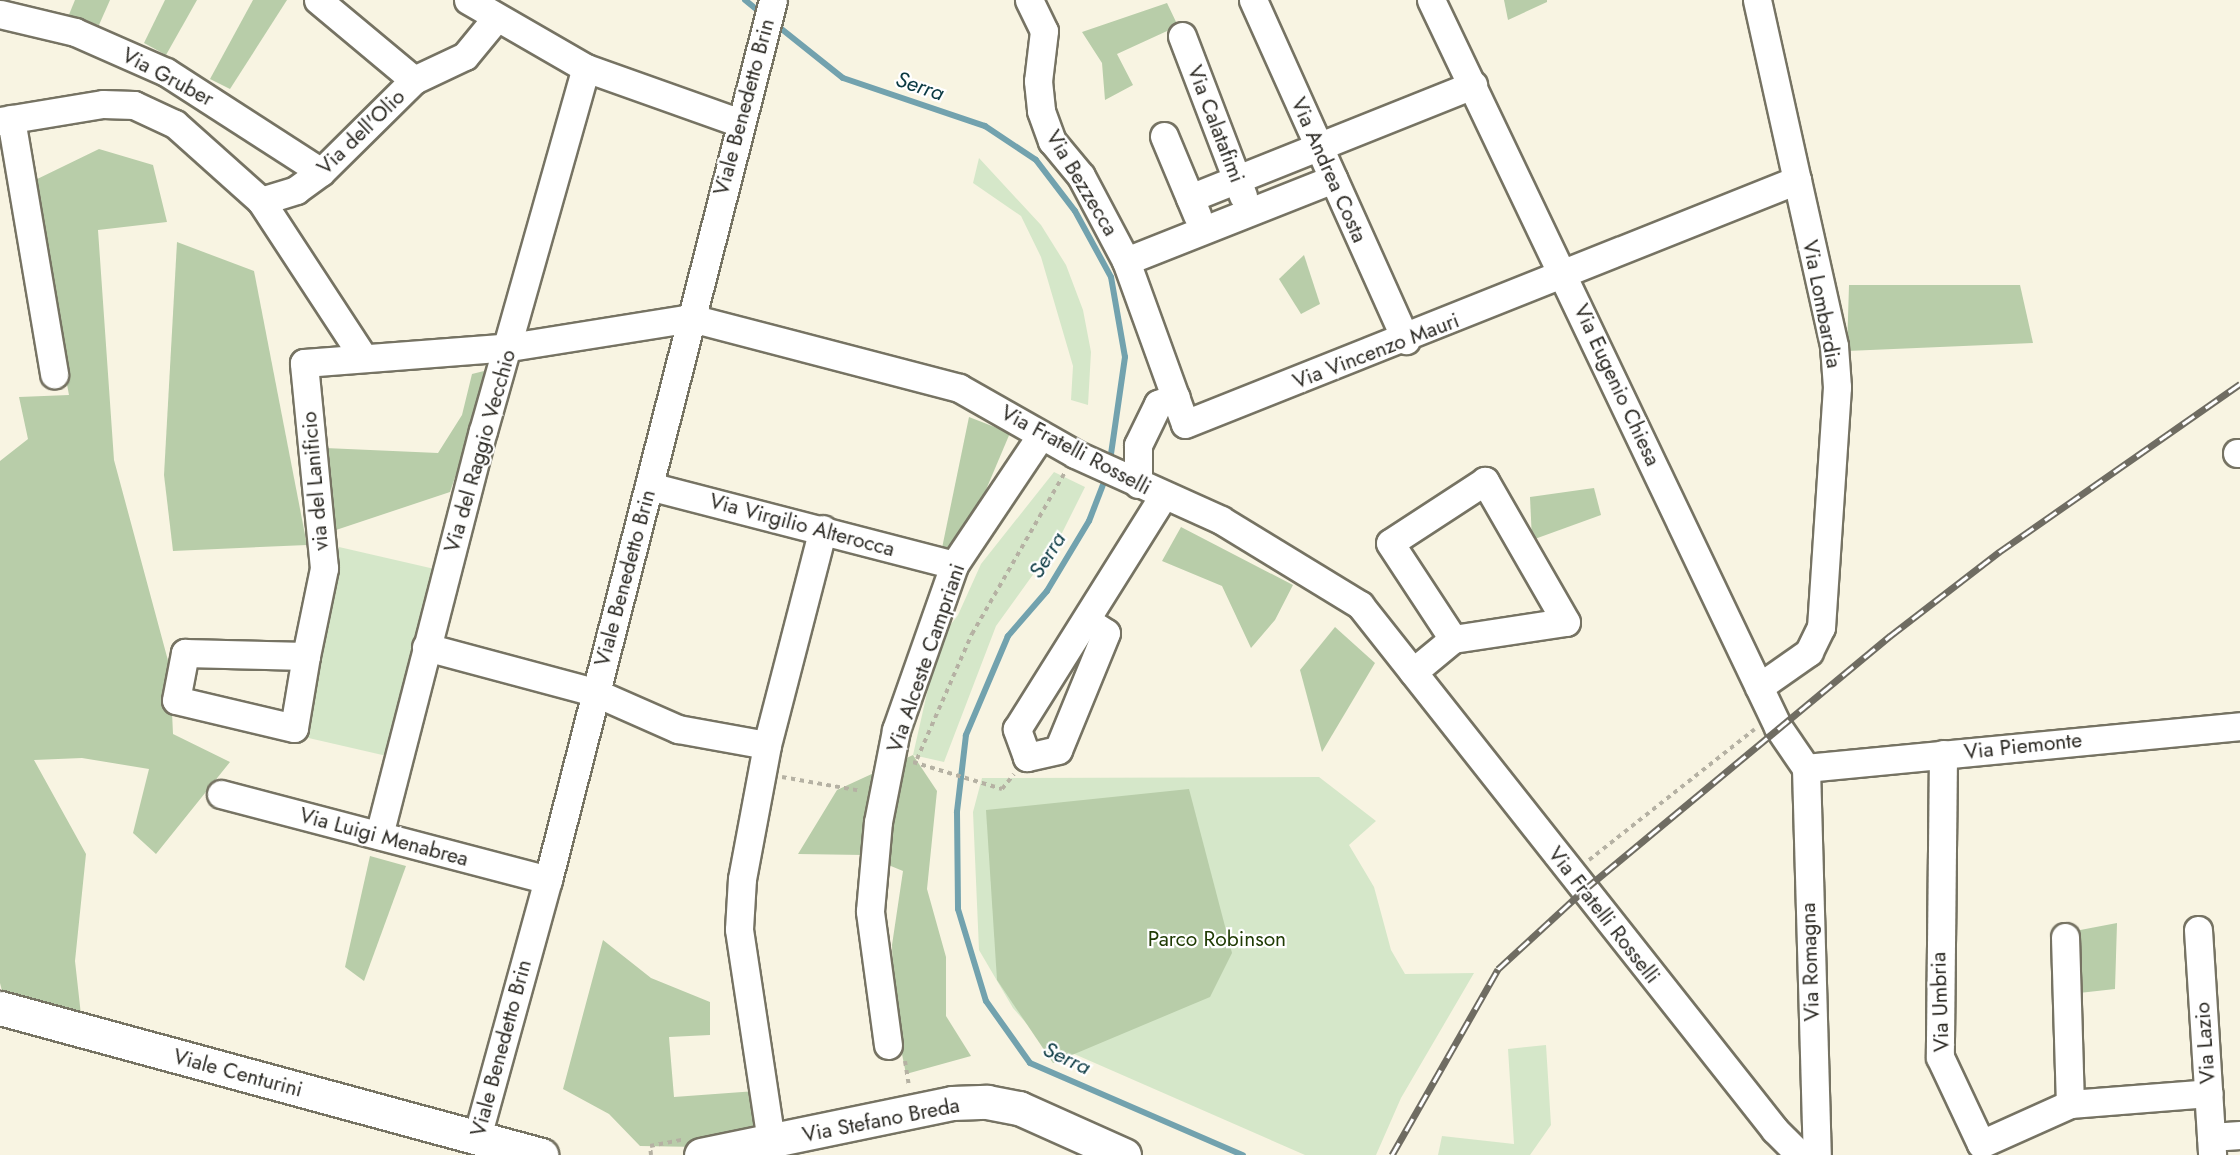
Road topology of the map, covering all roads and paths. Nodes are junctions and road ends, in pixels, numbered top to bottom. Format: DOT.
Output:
graph roads {
  1 [pos="318,0"];
  2 [pos="468,0"];
  3 [pos="773,0"];
  4 [pos="1029,0"];
  5 [pos="1252,0"];
  6 [pos="1431,0"];
  7 [pos="1757,0"];
  8 [pos="0,14"];
  9 [pos="497,17"];
  10 [pos="1182,36"];
  11 [pos="586,68"];
  12 [pos="414,80"];
  13 [pos="1473,85"];
  14 [pos="5,120"];
  15 [pos="738,122"];
  16 [pos="1164,136"];
  17 [pos="1318,147"];
  18 [pos="293,157"];
  19 [pos="321,172"];
  20 [pos="1236,179"];
  21 [pos="1333,179"];
  22 [pos="1797,180"];
  23 [pos="1190,198"];
  24 [pos="261,201"];
  25 [pos="1249,211"];
  26 [pos="1190,235"];
  27 [pos="1126,261"];
  28 [pos="1565,275"];
  29 [pos="691,318"];
  30 [pos="1406,340"];
  31 [pos="510,347"];
  32 [pos="363,357"];
  33 [pos="54,374"];
  34 [pos="1176,397"];
  35 [pos="1185,424"];
  36 [pos="1041,435"];
  37 [pos="1131,481"];
  38 [pos="649,486"];
  39 [pos="1163,496"];
  40 [pos="823,529"];
  41 [pos="954,565"];
  42 [pos="1089,622"];
  43 [pos="1453,639"];
  44 [pos="426,647"];
  45 [pos="306,656"];
  46 [pos="1413,672"];
  47 [pos="1759,687"];
  48 [pos="594,692"];
  49 [pos="1772,716"];
  50 [pos="2240,726"];
  51 [pos="767,745"];
  52 [pos="1943,754"];
  53 [pos="1027,758"];
  54 [pos="1806,768"];
  55 [pos="911,770"];
  56 [pos="761,774"];
  57 [pos="220,794"];
  58 [pos="883,795"];
  59 [pos="379,835"];
  60 [pos="1572,874"];
  61 [pos="548,880"];
  62 [pos="2198,930"];
  63 [pos="2065,937"];
  64 [pos="0,1008"];
  65 [pos="888,1045"];
  66 [pos="2209,1093"];
  67 [pos="2070,1104"];
  68 [pos="2240,1135"];
  69 [pos="771,1141"];
  70 [pos="474,1146"];
  71 [pos="2211,1146"];
  72 [pos="541,1155"];
  73 [pos="701,1155"];
  74 [pos="1124,1155"];
  75 [pos="1800,1155"];
  76 [pos="1817,1155"];
  1 -- 12 [label="street"];
  2 -- 9 [label="street"];
  3 -- 15 [label="street, Viale Benedetto Brin"];
  4 -- 27 [label="street, Via Bezzecca"];
  5 -- 17 [label="street, Via Andrea Costa"];
  6 -- 13 [label="street, Via Eugenio Chiesa"];
  7 -- 22 [label="street, Via Lombardia"];
  8 -- 18 [label="street, Via Gruber"];
  9 -- 11 [label="street"];
  9 -- 12 [label="street, Via dell'Olio"];
  10 -- 20 [label="street, Via Calatafimi"];
  11 -- 15 [label="street"];
  11 -- 31 [label="street, Via del Raggio Vecchio"];
  12 -- 19 [label="street, Via dell'Olio"];
  13 -- 17 [label="street"];
  13 -- 28 [label="street, Via Eugenio Chiesa"];
  14 -- 24 [label="street"];
  14 -- 33 [label="street"];
  15 -- 29 [label="street, Viale Benedetto Brin"];
  16 -- 23 [label="street"];
  17 -- 20 [label="street"];
  17 -- 21 [label="street, Via Andrea Costa"];
  18 -- 19 [label="street, Via Gruber"];
  18 -- 24 [label="street, Via dell'Olio"];
  19 -- 24 [label="street, Via dell'Olio"];
  20 -- 23 [label="street"];
  20 -- 25 [label="street, Via Calatafimi"];
  21 -- 25 [label="street"];
  21 -- 30 [label="street, Via Andrea Costa"];
  22 -- 28 [label="street"];
  22 -- 47 [label="street, Via Lombardia"];
  23 -- 26 [label="street"];
  24 -- 32 [label="street"];
  25 -- 26 [label="street"];
  26 -- 27 [label="street"];
  27 -- 34 [label="street, Via Bezzecca"];
  28 -- 30 [label="street, Via Vincenzo Mauri"];
  28 -- 47 [label="street, Via Eugenio Chiesa"];
  29 -- 31 [label="street"];
  29 -- 36 [label="street, Via Fratelli Rosselli"];
  29 -- 38 [label="street, Viale Benedetto Brin"];
  30 -- 35 [label="street, Via Vincenzo Mauri"];
  31 -- 32 [label="street"];
  31 -- 44 [label="street, Via del Raggio Vecchio"];
  32 -- 45 [label="street, via del Lanificio"];
  34 -- 35 [label="street, Via Bezzecca"];
  34 -- 37 [label="street"];
  36 -- 37 [label="street, Via Fratelli Rosselli"];
  36 -- 41 [label="street, Via Alceste Campriani"];
  37 -- 39 [label="street, Via Fratelli Rosselli"];
  38 -- 40 [label="street, Via Virgilio Alterocca"];
  38 -- 48 [label="street, Viale Benedetto Brin"];
  39 -- 42 [label="street"];
  39 -- 46 [label="street, Via Fratelli Rosselli"];
  40 -- 41 [label="street, Via Virgilio Alterocca"];
  40 -- 51 [label="street"];
  41 -- 58 [label="street, Via Alceste Campriani"];
  42 -- 53 [label="street"];
  42 -- 53 [label="street"];
  43 -- 43 [label="street"];
  43 -- 46 [label="street"];
  44 -- 48 [label="street"];
  44 -- 59 [label="street, Via del Raggio Vecchio"];
  45 -- 45 [label="street, via del Lanificio"];
  46 -- 60 [label="street, Via Fratelli Rosselli"];
  47 -- 49 [label="street, Via Eugenio Chiesa"];
  48 -- 51 [label="street"];
  48 -- 61 [label="street, Viale Benedetto Brin"];
  49 -- 54 [label="street, Via Eugenio Chiesa"];
  49 -- 60 [label="path"];
  50 -- 52 [label="street, Via Piemonte"];
  51 -- 56 [label="street"];
  52 -- 54 [label="street, Via Piemonte"];
  52 -- 67 [label="street, Via Umbria"];
  53 -- 55 [label="path"];
  54 -- 76 [label="street, Via Romagna"];
  56 -- 58 [label="path"];
  56 -- 69 [label="street"];
  57 -- 59 [label="street, Via Luigi Menabrea"];
  58 -- 65 [label="street, Via Alceste Campriani"];
  59 -- 61 [label="street, Via Luigi Menabrea"];
  60 -- 75 [label="street, Via Fratelli Rosselli"];
  61 -- 70 [label="street, Viale Benedetto Brin"];
  62 -- 66 [label="street, Via Lazio"];
  63 -- 67 [label="street"];
  64 -- 70 [label="main road, Viale Centurini"];
  66 -- 67 [label="street, Via Umbria"];
  66 -- 71 [label="street, Via Lazio"];
  68 -- 71 [label="street"];
  69 -- 73 [label="main road, Via Stefano Breda"];
  69 -- 74 [label="main road, Via Stefano Breda"];
  70 -- 72 [label="main road"];
}
